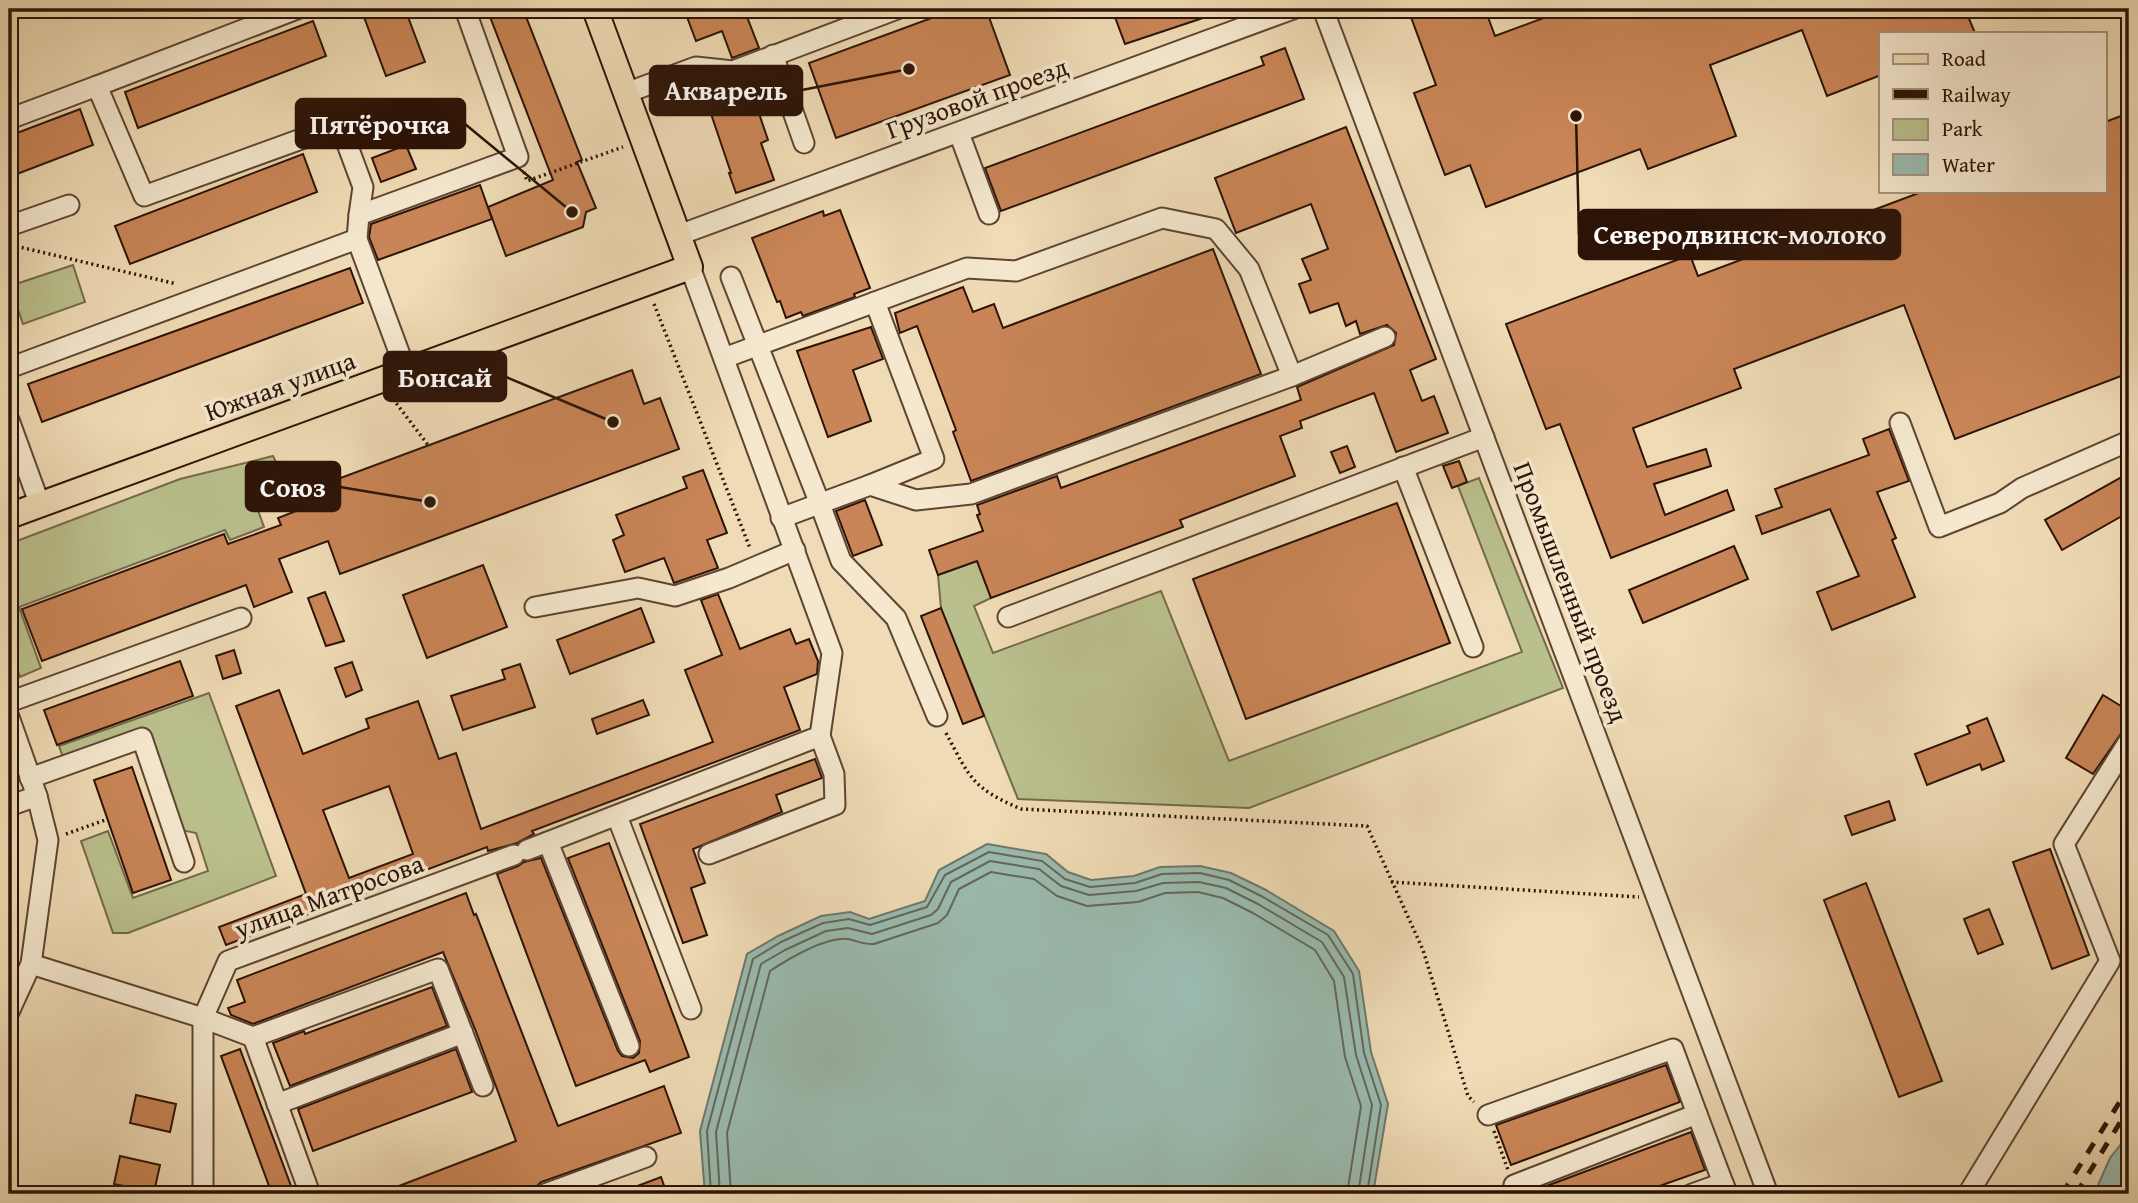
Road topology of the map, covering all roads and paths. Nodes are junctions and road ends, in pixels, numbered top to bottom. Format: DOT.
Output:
graph roads {
  1 [pos="297,9"];
  2 [pos="465,9"];
  3 [pos="595,9"];
  4 [pos="897,9"];
  5 [pos="1293,9"];
  6 [pos="1322,9"];
  7 [pos="773,55"];
  8 [pos="97,86"];
  9 [pos="626,93"];
  10 [pos="9,119"];
  11 [pos="959,133"];
  12 [pos="644,140"];
  13 [pos="804,143"];
  14 [pos="519,157"];
  15 [pos="69,205"];
  16 [pos="989,214"];
  17 [pos="359,215"];
  18 [pos="9,226"];
  19 [pos="679,235"];
  20 [pos="358,239"];
  21 [pos="9,245"];
  22 [pos="690,267"];
  23 [pos="731,277"];
  24 [pos="213,292"];
  25 [pos="875,302"];
  26 [pos="654,304"];
  27 [pos="1385,337"];
  28 [pos="757,347"];
  29 [pos="724,358"];
  30 [pos="9,368"];
  31 [pos="406,371"];
  32 [pos="1292,376"];
  33 [pos="382,403"];
  34 [pos="9,420"];
  35 [pos="1900,423"];
  36 [pos="1484,437"];
  37 [pos="2129,441"];
  38 [pos="428,445"];
  39 [pos="1403,467"];
  40 [pos="870,485"];
  41 [pos="820,504"];
  42 [pos="40,505"];
  43 [pos="9,516"];
  44 [pos="782,518"];
  45 [pos="795,550"];
  46 [pos="757,566"];
  47 [pos="535,607"];
  48 [pos="1008,617"];
  49 [pos="241,618"];
  50 [pos="1473,647"];
  51 [pos="9,702"];
  52 [pos="937,716"];
  53 [pos="9,717"];
  54 [pos="820,736"];
  55 [pos="2129,741"];
  56 [pos="34,787"];
  57 [pos="9,806"];
  58 [pos="617,816"];
  59 [pos="108,819"];
  60 [pos="48,840"];
  61 [pos="548,842"];
  62 [pos="709,854"];
  63 [pos="184,862"];
  64 [pos="1391,882"];
  65 [pos="1658,898"];
  66 [pos="31,964"];
  67 [pos="691,1009"];
  68 [pos="9,1012"];
  69 [pos="202,1018"];
  70 [pos="463,1034"];
  71 [pos="253,1037"];
  72 [pos="629,1046"];
  73 [pos="483,1086"];
  74 [pos="278,1104"];
  75 [pos="1697,1114"];
  76 [pos="1488,1115"];
  77 [pos="646,1157"];
  78 [pos="1514,1185"];
  79 [pos="1725,1189"];
  80 [pos="200,1194"];
  81 [pos="310,1194"];
  82 [pos="545,1194"];
  83 [pos="1692,1194"];
  84 [pos="1769,1194"];
  85 [pos="1968,1194"];
  1 -- 8 [label="street"];
  2 -- 14 [label="street"];
  3 -- 9 [label="main road"];
  4 -- 7 [label="street"];
  5 -- 11 [label="street, Грузовой проезд"];
  6 -- 36 [label="street, Промышленный проезд"];
  7 -- 9 [label="street"];
  7 -- 13 [label="street"];
  8 -- 10 [label="street"];
  8 -- 17 [label="street"];
  9 -- 12 [label="main road"];
  11 -- 16 [label="street"];
  11 -- 19 [label="street, Грузовой проезд"];
  12 -- 14 [label="path"];
  12 -- 19 [label="main road"];
  14 -- 17 [label="street"];
  15 -- 18 [label="street"];
  17 -- 20 [label="street"];
  19 -- 22 [label="main road"];
  20 -- 24 [label="street"];
  20 -- 31 [label="street"];
  21 -- 24 [label="path"];
  22 -- 29 [label="street"];
  22 -- 31 [label="main road, Южная улица"];
  23 -- 28 [label="street"];
  24 -- 30 [label="street"];
  25 -- 28 [label="street"];
  25 -- 32 [label="street"];
  25 -- 40 [label="street"];
  26 -- 46 [label="path"];
  27 -- 32 [label="street"];
  28 -- 29 [label="street"];
  28 -- 41 [label="street"];
  29 -- 44 [label="street"];
  31 -- 42 [label="main road, Южная улица"];
  32 -- 40 [label="street"];
  33 -- 38 [label="path"];
  34 -- 42 [label="street"];
  35 -- 37 [label="street"];
  36 -- 39 [label="street"];
  36 -- 65 [label="street, Промышленный проезд"];
  39 -- 48 [label="street"];
  39 -- 50 [label="street"];
  40 -- 41 [label="street"];
  41 -- 44 [label="street"];
  41 -- 52 [label="street"];
  42 -- 43 [label="main road, Южная улица"];
  44 -- 45 [label="street"];
  45 -- 46 [label="street"];
  45 -- 54 [label="street"];
  46 -- 47 [label="street"];
  49 -- 51 [label="street"];
  52 -- 64 [label="path"];
  53 -- 56 [label="street"];
  54 -- 58 [label="street, улица Матросова"];
  54 -- 62 [label="street"];
  55 -- 85 [label="street"];
  56 -- 57 [label="street"];
  56 -- 60 [label="street"];
  56 -- 63 [label="street"];
  58 -- 61 [label="street, улица Матросова"];
  58 -- 67 [label="street"];
  59 -- 60 [label="path"];
  60 -- 66 [label="street"];
  61 -- 69 [label="street, улица Матросова"];
  61 -- 72 [label="street"];
  64 -- 65 [label="path"];
  64 -- 76 [label="path"];
  65 -- 84 [label="street, Промышленный проезд"];
  66 -- 68 [label="street"];
  66 -- 69 [label="street"];
  69 -- 71 [label="street"];
  69 -- 80 [label="street, улица Матросова"];
  70 -- 71 [label="street"];
  70 -- 73 [label="street"];
  70 -- 74 [label="street"];
  71 -- 74 [label="street"];
  74 -- 81 [label="street"];
  75 -- 76 [label="street"];
  75 -- 78 [label="street"];
  75 -- 79 [label="street"];
  76 -- 78 [label="path"];
  77 -- 82 [label="street"];
  79 -- 83 [label="street"];
}
